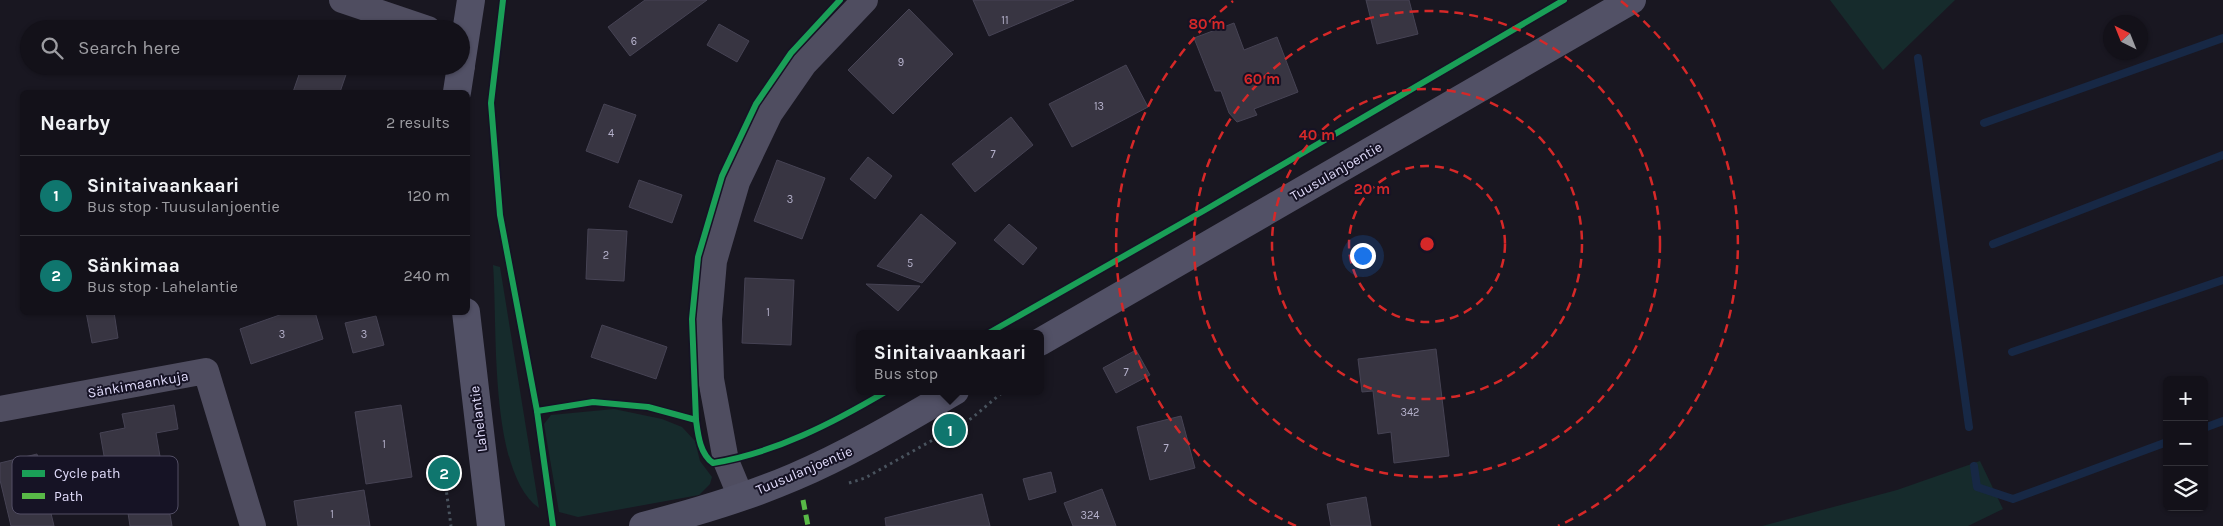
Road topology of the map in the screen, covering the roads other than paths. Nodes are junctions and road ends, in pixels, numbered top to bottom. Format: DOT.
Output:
graph roads {
  1 [pos="342,0"];
  2 [pos="471,0"];
  3 [pos="865,0"];
  4 [pos="1632,0"];
  5 [pos="401,20"];
  6 [pos="467,20"];
  7 [pos="460,75"];
  8 [pos="457,90"];
  9 [pos="466,315"];
  10 [pos="1044,340"];
  11 [pos="948,395"];
  12 [pos="0,409"];
  13 [pos="740,497"];
  14 [pos="253,526"];
  15 [pos="491,526"];
  16 [pos="642,526"];
  1 -- 5 [label="street"];
  2 -- 6 [label="street"];
  3 -- 13 [label="street"];
  4 -- 10 [label="street, Tuusulanjoentie"];
  7 -- 8 [label="street"];
  9 -- 15 [label="street, Lahelantie"];
  11 -- 13 [label="street, Tuusulanjoentie"];
  12 -- 14 [label="street, Sänkimaankuja"];
  13 -- 16 [label="street, Tuusulanjoentie"];
}
